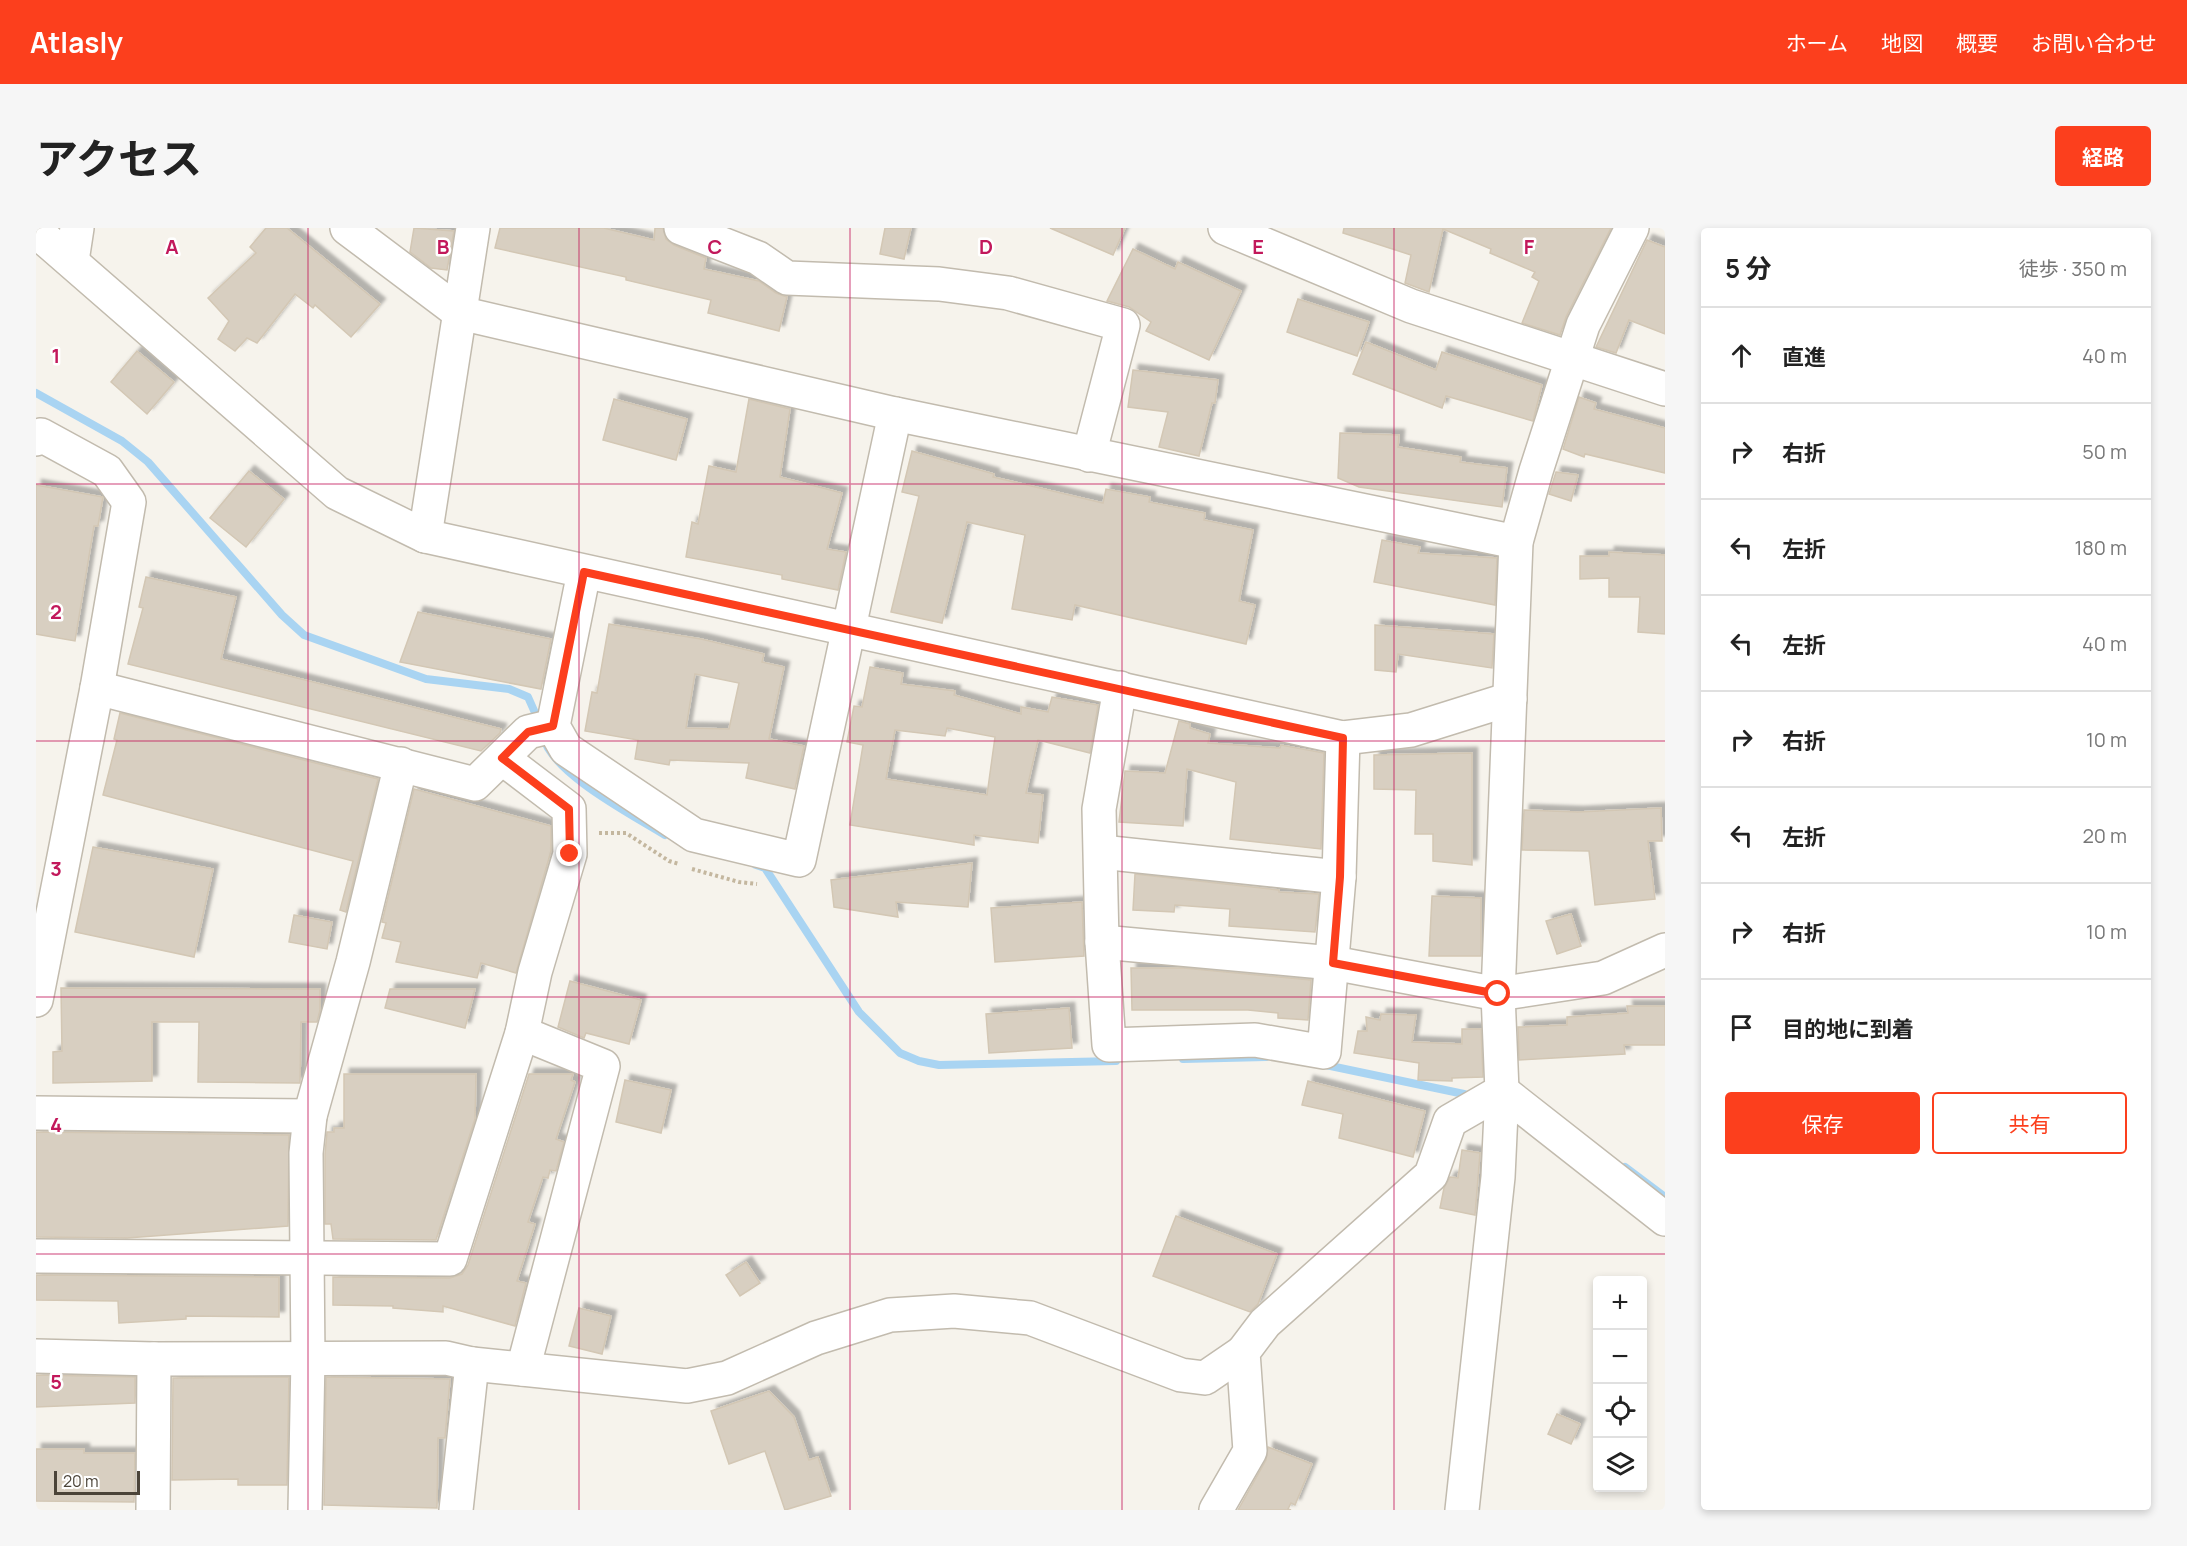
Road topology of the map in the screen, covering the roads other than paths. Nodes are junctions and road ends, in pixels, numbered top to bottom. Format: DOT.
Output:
graph roads {
  1 [pos="77,228"];
  2 [pos="347,228"];
  3 [pos="473,228"];
  4 [pos="681,228"];
  5 [pos="1225,228"];
  6 [pos="1632,228"];
  7 [pos="36,231"];
  8 [pos="72,261"];
  9 [pos="460,312"];
  10 [pos="1572,360"];
  11 [pos="1665,389"];
  12 [pos="895,414"];
  13 [pos="36,439"];
  14 [pos="1089,455"];
  15 [pos="425,536"];
  16 [pos="1516,542"];
  17 [pos="584,572"];
  18 [pos="851,629"];
  19 [pos="97,688"];
  20 [pos="1120,688"];
  21 [pos="1510,699"];
  22 [pos="541,729"];
  23 [pos="1343,738"];
  24 [pos="502,758"];
  25 [pos="401,764"];
  26 [pos="1101,852"];
  27 [pos="1340,877"];
  28 [pos="1102,942"];
  29 [pos="1665,950"];
  30 [pos="1333,963"];
  31 [pos="1498,994"];
  32 [pos="36,1000"];
  33 [pos="522,1032"];
  34 [pos="1502,1091"];
  35 [pos="36,1113"];
  36 [pos="310,1116"];
  37 [pos="1665,1219"];
  38 [pos="36,1256"];
  39 [pos="308,1257"];
  40 [pos="1243,1352"];
  41 [pos="36,1356"];
  42 [pos="308,1358"];
  43 [pos="154,1359"];
  44 [pos="472,1364"];
  45 [pos="523,1369"];
  46 [pos="153,1510"];
  47 [pos="304,1510"];
  48 [pos="456,1510"];
  49 [pos="1216,1510"];
  50 [pos="1462,1510"];
  1 -- 8 [label="street"];
  2 -- 9 [label="street"];
  3 -- 9 [label="street"];
  4 -- 14 [label="street"];
  5 -- 10 [label="street"];
  6 -- 10 [label="street"];
  7 -- 8 [label="street"];
  8 -- 15 [label="street"];
  9 -- 12 [label="street"];
  9 -- 15 [label="street"];
  10 -- 11 [label="street"];
  10 -- 16 [label="street"];
  12 -- 14 [label="street"];
  12 -- 18 [label="street"];
  13 -- 19 [label="street"];
  14 -- 16 [label="street"];
  15 -- 17 [label="street"];
  16 -- 21 [label="street"];
  17 -- 18 [label="street"];
  17 -- 22 [label="street"];
  18 -- 20 [label="street"];
  18 -- 22 [label="street"];
  19 -- 25 [label="street"];
  19 -- 32 [label="street"];
  20 -- 23 [label="street"];
  20 -- 26 [label="street"];
  21 -- 23 [label="street"];
  21 -- 31 [label="street"];
  22 -- 24 [label="street"];
  23 -- 27 [label="street"];
  24 -- 25 [label="street"];
  24 -- 33 [label="street"];
  25 -- 36 [label="street"];
  26 -- 27 [label="street"];
  26 -- 28 [label="street"];
  27 -- 30 [label="street"];
  28 -- 30 [label="street"];
  28 -- 30 [label="street"];
  29 -- 31 [label="street"];
  30 -- 31 [label="street"];
  31 -- 34 [label="street"];
  33 -- 39 [label="street"];
  33 -- 45 [label="street"];
  34 -- 37 [label="street"];
  34 -- 40 [label="street"];
  34 -- 50 [label="street"];
  35 -- 36 [label="street"];
  36 -- 39 [label="street"];
  38 -- 39 [label="street"];
  39 -- 42 [label="street"];
  40 -- 45 [label="street"];
  40 -- 49 [label="street"];
  41 -- 43 [label="street"];
  42 -- 43 [label="street"];
  42 -- 44 [label="street"];
  42 -- 47 [label="street"];
  43 -- 46 [label="street"];
  44 -- 45 [label="street"];
  44 -- 48 [label="street"];
}
